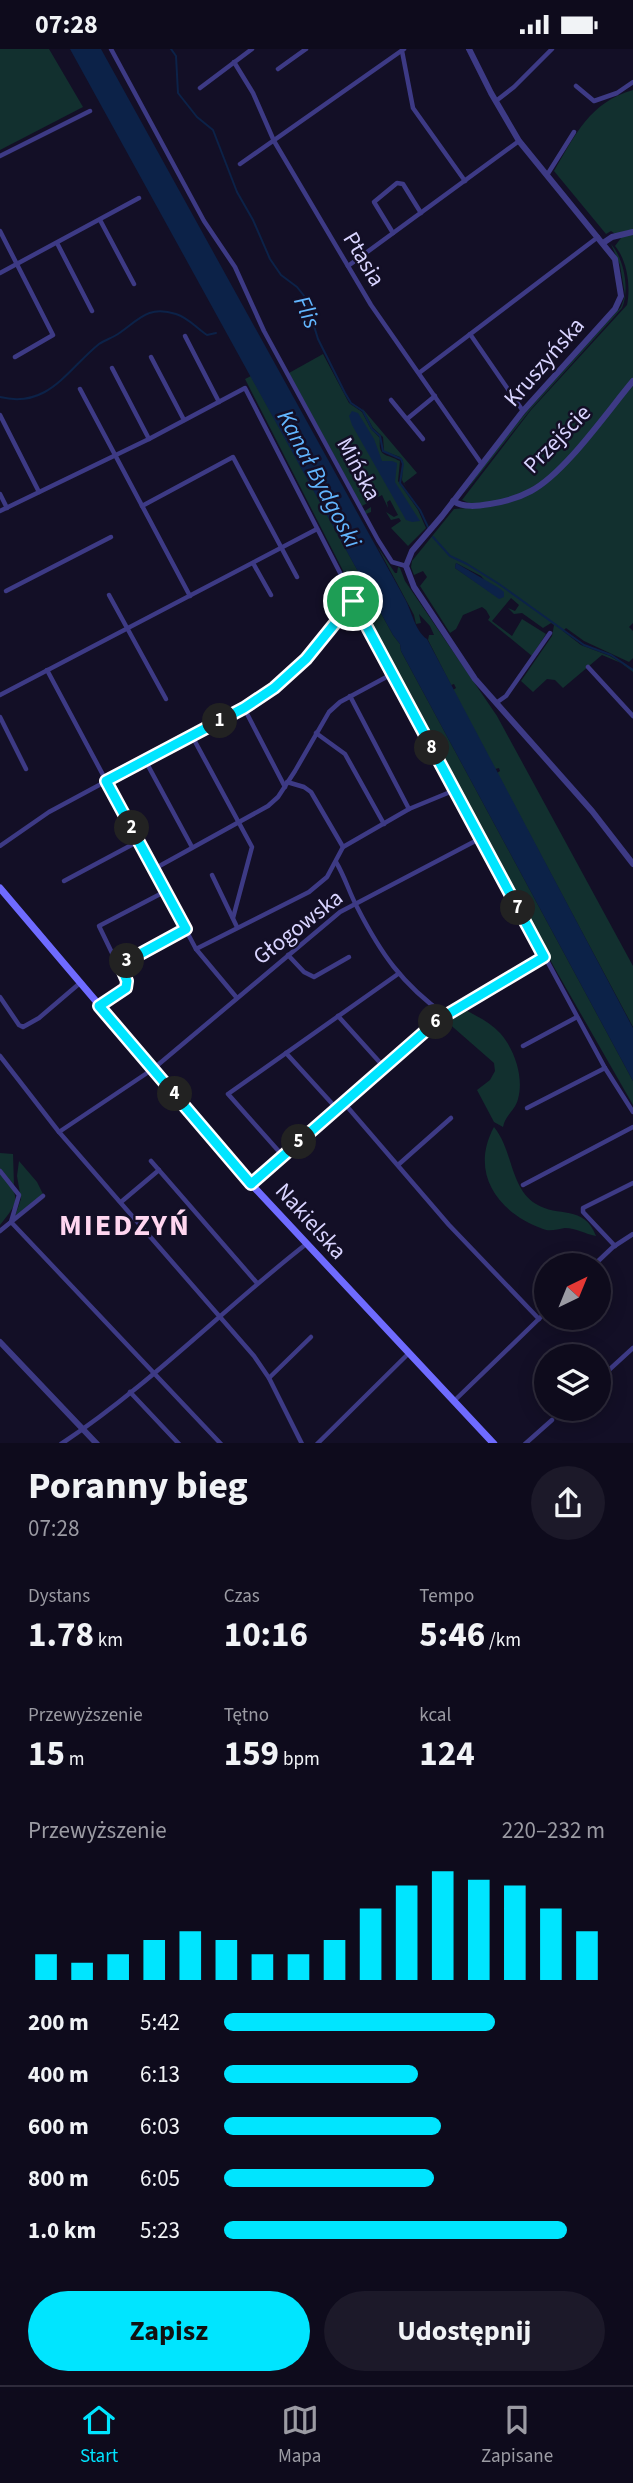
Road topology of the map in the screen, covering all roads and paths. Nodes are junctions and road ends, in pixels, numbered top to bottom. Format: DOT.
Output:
graph roads {
  1 [pos="111,49"];
  2 [pos="251,49"];
  3 [pos="306,49"];
  4 [pos="470,49"];
  5 [pos="552,49"];
  6 [pos="403,50"];
  7 [pos="234,62"];
  8 [pos="278,69"];
  9 [pos="633,82"];
  10 [pos="576,86"];
  11 [pos="200,87"];
  12 [pos="496,101"];
  13 [pos="90,111"];
  14 [pos="574,132"];
  15 [pos="274,141"];
  16 [pos="519,141"];
  17 [pos="0,156"];
  18 [pos="240,164"];
  19 [pos="547,175"];
  20 [pos="465,181"];
  21 [pos="139,198"];
  22 [pos="421,213"];
  23 [pos="100,220"];
  24 [pos="0,231"];
  25 [pos="633,232"];
  26 [pos="393,233"];
  27 [pos="598,237"];
  28 [pos="57,243"];
  29 [pos="603,243"];
  30 [pos="18,264"];
  31 [pos="348,266"];
  32 [pos="0,273"];
  33 [pos="134,284"];
  34 [pos="92,310"];
  35 [pos="470,334"];
  36 [pos="185,336"];
  37 [pos="15,357"];
  38 [pos="151,357"];
  39 [pos="112,368"];
  40 [pos="419,373"];
  41 [pos="633,381"];
  42 [pos="80,389"];
  43 [pos="435,396"];
  44 [pos="391,400"];
  45 [pos="219,402"];
  46 [pos="523,411"];
  47 [pos="0,415"];
  48 [pos="407,419"];
  49 [pos="184,420"];
  50 [pos="149,439"];
  51 [pos="423,439"];
  52 [pos="115,454"];
  53 [pos="481,463"];
  54 [pos="40,492"];
  55 [pos="0,494"];
  56 [pos="453,501"];
  57 [pos="142,506"];
  58 [pos="7,508"];
  59 [pos="0,512"];
  60 [pos="317,529"];
  61 [pos="111,537"];
  62 [pos="282,548"];
  63 [pos="253,563"];
  64 [pos="406,566"];
  65 [pos="297,577"];
  66 [pos="6,591"];
  67 [pos="109,595"];
  68 [pos="271,595"];
  69 [pos="190,596"];
  70 [pos="353,601"];
  71 [pos="127,629"];
  72 [pos="550,633"];
  73 [pos="588,667"];
  74 [pos="47,670"];
  75 [pos="392,674"];
  76 [pos="0,695"];
  77 [pos="350,696"];
  78 [pos="166,699"];
  79 [pos="495,703"];
  80 [pos="244,708"];
  81 [pos="633,716"];
  82 [pos="0,717"];
  83 [pos="316,733"];
  84 [pos="192,736"];
  85 [pos="145,760"];
  86 [pos="26,769"];
  87 [pos="295,771"];
  88 [pos="106,781"];
  89 [pos="286,784"];
  90 [pos="300,785"];
  91 [pos="455,790"];
  92 [pos="409,809"];
  93 [pos="237,823"];
  94 [pos="384,824"];
  95 [pos="481,838"];
  96 [pos="139,841"];
  97 [pos="0,846"];
  98 [pos="192,847"];
  99 [pos="343,848"];
  100 [pos="336,862"];
  101 [pos="633,864"];
  102 [pos="154,869"];
  103 [pos="212,875"];
  104 [pos="64,881"];
  105 [pos="0,888"];
  106 [pos="166,891"];
  107 [pos="355,903"];
  108 [pos="233,918"];
  109 [pos="237,927"];
  110 [pos="186,929"];
  111 [pos="196,949"];
  112 [pos="288,955"];
  113 [pos="349,957"];
  114 [pos="544,957"];
  115 [pos="120,965"];
  116 [pos="398,974"];
  117 [pos="80,983"];
  118 [pos="0,997"];
  119 [pos="237,998"];
  120 [pos="99,1006"];
  121 [pos="445,1015"];
  122 [pos="338,1016"];
  123 [pos="577,1017"];
  124 [pos="523,1046"];
  125 [pos="286,1053"];
  126 [pos="0,1056"];
  127 [pos="384,1067"];
  128 [pos="605,1068"];
  129 [pos="153,1069"];
  130 [pos="344,1103"];
  131 [pos="527,1108"];
  132 [pos="337,1109"];
  133 [pos="633,1112"];
  134 [pos="452,1118"];
  135 [pos="633,1127"];
  136 [pos="59,1132"];
  137 [pos="283,1156"];
  138 [pos="151,1161"];
  139 [pos="398,1165"];
  140 [pos="159,1170"];
  141 [pos="0,1171"];
  142 [pos="633,1182"];
  143 [pos="251,1184"];
  144 [pos="523,1185"];
  145 [pos="43,1196"];
  146 [pos="121,1202"];
  147 [pos="11,1222"];
  148 [pos="0,1231"];
  149 [pos="633,1234"];
  150 [pos="305,1245"];
  151 [pos="615,1246"];
  152 [pos="607,1253"];
  153 [pos="257,1283"];
  154 [pos="534,1314"];
  155 [pos="218,1316"];
  156 [pos="534,1324"];
  157 [pos="311,1337"];
  158 [pos="0,1342"];
  159 [pos="633,1348"];
  160 [pos="408,1354"];
  161 [pos="611,1368"];
  162 [pos="153,1372"];
  163 [pos="269,1378"];
  164 [pos="130,1392"];
  165 [pos="454,1401"];
  166 [pos="551,1421"];
  167 [pos="83,1429"];
  168 [pos="62,1443"];
  169 [pos="96,1443"];
  170 [pos="178,1443"];
  171 [pos="220,1443"];
  172 [pos="302,1443"];
  173 [pos="318,1443"];
  174 [pos="493,1443"];
  175 [pos="526,1443"];
  1 -- 64 [label="street, Mińska"];
  2 -- 7 [label="street"];
  3 -- 8 [label="street"];
  4 -- 12 [label="street, Kruszyńska"];
  5 -- 12 [label="street"];
  6 -- 15 [label="street"];
  6 -- 20 [label="street"];
  7 -- 11 [label="street"];
  7 -- 15 [label="street, Ptasia"];
  9 -- 10 [label="street"];
  12 -- 16 [label="street, Kruszyńska"];
  13 -- 17 [label="street"];
  14 -- 19 [label="street"];
  15 -- 18 [label="street"];
  15 -- 31 [label="street, Ptasia"];
  16 -- 19 [label="street, Kruszyńska"];
  16 -- 20 [label="street"];
  19 -- 27 [label="street, Kruszyńska"];
  20 -- 22 [label="street"];
  21 -- 23 [label="street"];
  22 -- 26 [label="street"];
  22 -- 26 [label="street"];
  23 -- 28 [label="street"];
  23 -- 33 [label="street"];
  24 -- 30 [label="street"];
  25 -- 29 [label="street"];
  26 -- 31 [label="street"];
  27 -- 29 [label="street, Kruszyńska"];
  27 -- 35 [label="street"];
  28 -- 30 [label="street"];
  28 -- 34 [label="street"];
  29 -- 46 [label="street, Kruszyńska"];
  30 -- 32 [label="street"];
  30 -- 37 [label="street"];
  31 -- 40 [label="street, Ptasia"];
  35 -- 40 [label="street"];
  35 -- 46 [label="street"];
  36 -- 45 [label="street"];
  38 -- 49 [label="street"];
  39 -- 50 [label="street"];
  40 -- 43 [label="street, Ptasia"];
  41 -- 56 [label="street, Przejście"];
  42 -- 52 [label="street"];
  43 -- 48 [label="street"];
  43 -- 53 [label="street, Ptasia"];
  44 -- 48 [label="street"];
  45 -- 49 [label="street"];
  45 -- 60 [label="street"];
  46 -- 53 [label="street, Kruszyńska"];
  47 -- 54 [label="street"];
  48 -- 51 [label="street"];
  49 -- 50 [label="street"];
  50 -- 52 [label="street"];
  52 -- 54 [label="street"];
  52 -- 57 [label="street"];
  53 -- 56 [label="street, Kruszyńska"];
  54 -- 58 [label="street"];
  55 -- 58 [label="street"];
  56 -- 64 [label="street, Kruszyńska"];
  57 -- 62 [label="street"];
  57 -- 69 [label="street"];
  58 -- 59 [label="street"];
  60 -- 62 [label="street"];
  60 -- 70 [label="street"];
  61 -- 66 [label="street"];
  62 -- 63 [label="street"];
  62 -- 65 [label="street"];
  63 -- 68 [label="street"];
  63 -- 69 [label="street"];
  64 -- 79 [label="street, Mińska"];
  67 -- 71 [label="street"];
  69 -- 71 [label="street"];
  70 -- 75 [label="street"];
  70 -- 80 [label="street"];
  71 -- 74 [label="street"];
  71 -- 78 [label="street"];
  72 -- 79 [label="street"];
  73 -- 81 [label="street"];
  74 -- 76 [label="street"];
  74 -- 88 [label="street"];
  75 -- 77 [label="street"];
  75 -- 91 [label="street"];
  77 -- 83 [label="street"];
  77 -- 92 [label="street"];
  79 -- 101 [label="street, Mińska"];
  80 -- 84 [label="street"];
  80 -- 89 [label="street"];
  82 -- 86 [label="street"];
  83 -- 87 [label="street"];
  83 -- 94 [label="street"];
  84 -- 85 [label="street"];
  84 -- 93 [label="street"];
  85 -- 88 [label="street"];
  85 -- 98 [label="street"];
  87 -- 89 [label="street"];
  87 -- 90 [label="street"];
  88 -- 96 [label="street"];
  88 -- 97 [label="street"];
  89 -- 90 [label="street"];
  89 -- 93 [label="street"];
  90 -- 99 [label="street"];
  91 -- 92 [label="street"];
  91 -- 95 [label="street"];
  92 -- 94 [label="street"];
  93 -- 98 [label="street"];
  93 -- 108 [label="street"];
  94 -- 99 [label="street"];
  95 -- 107 [label="street, Głogowska"];
  95 -- 114 [label="street"];
  96 -- 102 [label="street"];
  96 -- 104 [label="street"];
  98 -- 102 [label="street"];
  99 -- 100 [label="street"];
  100 -- 107 [label="street"];
  100 -- 109 [label="street"];
  102 -- 106 [label="street"];
  103 -- 108 [label="street"];
  105 -- 117 [label="main road, Nakielska"];
  106 -- 110 [label="street"];
  106 -- 115 [label="street"];
  107 -- 112 [label="street, Głogowska"];
  107 -- 116 [label="street"];
  108 -- 109 [label="street"];
  109 -- 111 [label="street"];
  110 -- 111 [label="street"];
  110 -- 115 [label="street"];
  111 -- 119 [label="street"];
  112 -- 113 [label="street"];
  112 -- 119 [label="street, Głogowska"];
  114 -- 121 [label="street"];
  114 -- 123 [label="street"];
  115 -- 120 [label="street"];
  116 -- 121 [label="street"];
  116 -- 122 [label="street"];
  117 -- 118 [label="street"];
  117 -- 120 [label="main road, Nakielska"];
  119 -- 129 [label="street, Głogowska"];
  120 -- 129 [label="main road, Nakielska"];
  121 -- 127 [label="street"];
  122 -- 125 [label="street"];
  122 -- 127 [label="street"];
  123 -- 124 [label="street"];
  123 -- 128 [label="street"];
  125 -- 132 [label="street"];
  125 -- 137 [label="street"];
  126 -- 136 [label="street"];
  127 -- 130 [label="street"];
  128 -- 131 [label="street"];
  128 -- 133 [label="street"];
  129 -- 136 [label="street, Głogowska"];
  129 -- 143 [label="main road, Nakielska"];
  130 -- 132 [label="street"];
  130 -- 139 [label="street"];
  132 -- 137 [label="street"];
  134 -- 139 [label="street"];
  135 -- 144 [label="street"];
  136 -- 146 [label="street"];
  137 -- 143 [label="street"];
  138 -- 140 [label="street"];
  139 -- 154 [label="street"];
  140 -- 146 [label="street"];
  140 -- 153 [label="street"];
  141 -- 147 [label="street"];
  142 -- 151 [label="street"];
  143 -- 150 [label="main road, Nakielska"];
  145 -- 147 [label="street"];
  146 -- 155 [label="street"];
  147 -- 148 [label="street"];
  147 -- 162 [label="street"];
  149 -- 151 [label="street"];
  150 -- 153 [label="street"];
  150 -- 160 [label="main road, Nakielska"];
  151 -- 152 [label="street"];
  153 -- 155 [label="street"];
  155 -- 162 [label="street"];
  155 -- 163 [label="street"];
  156 -- 165 [label="street"];
  157 -- 163 [label="street"];
  158 -- 167 [label="street"];
  159 -- 161 [label="street"];
  160 -- 165 [label="main road, Nakielska"];
  160 -- 173 [label="street"];
  162 -- 164 [label="street"];
  162 -- 171 [label="street"];
  163 -- 172 [label="street"];
  164 -- 167 [label="street"];
  164 -- 170 [label="street"];
  165 -- 174 [label="main road, Nakielska"];
  166 -- 175 [label="street"];
  167 -- 168 [label="street"];
  167 -- 169 [label="street"];
}
